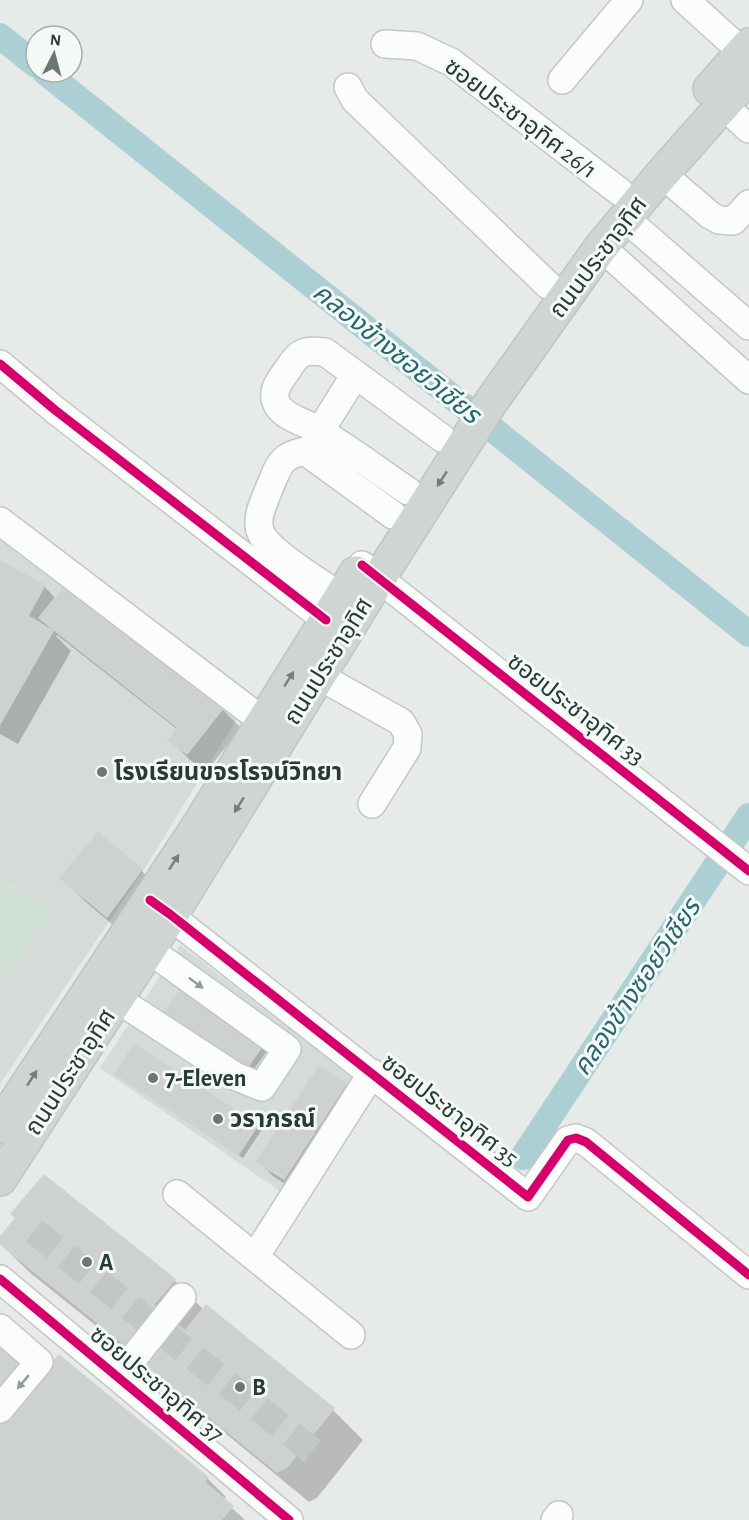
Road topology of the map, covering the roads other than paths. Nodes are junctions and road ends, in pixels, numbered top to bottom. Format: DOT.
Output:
graph roads {
  1 [pos="629,0"];
  2 [pos="685,0"];
  3 [pos="385,44"];
  4 [pos="747,58"];
  5 [pos="562,80"];
  6 [pos="348,87"];
  7 [pos="723,105"];
  8 [pos="749,129"];
  9 [pos="662,174"];
  10 [pos="749,204"];
  11 [pos="623,205"];
  12 [pos="601,247"];
  13 [pos="548,285"];
  14 [pos="749,326"];
  15 [pos="0,364"];
  16 [pos="355,375"];
  17 [pos="749,380"];
  18 [pos="468,415"];
  19 [pos="320,431"];
  20 [pos="400,503"];
  21 [pos="0,521"];
  22 [pos="370,572"];
  23 [pos="334,608"];
  24 [pos="319,676"];
  25 [pos="263,721"];
  26 [pos="372,804"];
  27 [pos="734,859"];
  28 [pos="160,908"];
  29 [pos="148,949"];
  30 [pos="117,999"];
  31 [pos="372,1073"];
  32 [pos="0,1126"];
  33 [pos="0,1179"];
  34 [pos="177,1194"];
  35 [pos="255,1257"];
  36 [pos="749,1275"];
  37 [pos="0,1279"];
  38 [pos="182,1297"];
  39 [pos="0,1328"];
  40 [pos="351,1335"];
  41 [pos="119,1376"];
  42 [pos="0,1409"];
  43 [pos="289,1520"];
  1 -- 5 [label="street"];
  2 -- 4 [label="street"];
  3 -- 11 [label="street, ซอยประชาอุทิศ 26/1"];
  4 -- 7 [label="main road, ถนนประชาอุทิศ"];
  4 -- 11 [label="main road, ถนนประชาอุทิศ"];
  6 -- 13 [label="street"];
  7 -- 8 [label="street"];
  7 -- 9 [label="main road, ถนนประชาอุทิศ"];
  9 -- 10 [label="street"];
  9 -- 11 [label="main road, ถนนประชาอุทิศ"];
  11 -- 12 [label="main road, ถนนประชาอุทิศ"];
  11 -- 13 [label="main road, ถนนประชาอุทิศ"];
  11 -- 14 [label="street, ซอยประชาอุทิศ 26/1"];
  12 -- 17 [label="street"];
  12 -- 18 [label="main road, ถนนประชาอุทิศ"];
  13 -- 18 [label="main road, ถนนประชาอุทิศ"];
  15 -- 23 [label="street"];
  16 -- 18 [label="street"];
  16 -- 19 [label="street"];
  16 -- 19 [label="street"];
  18 -- 20 [label="main road, ถนนประชาอุทิศ"];
  18 -- 22 [label="main road, ถนนประชาอุทิศ, one-way"];
  19 -- 20 [label="street"];
  20 -- 22 [label="main road, ถนนประชาอุทิศ"];
  20 -- 23 [label="street"];
  21 -- 25 [label="street"];
  22 -- 23 [label="main road, ถนนประชาอุทิศ"];
  22 -- 24 [label="main road, ถนนประชาอุทิศ"];
  22 -- 27 [label="street, ซอยประชาอุทิศ 33"];
  25 -- 23 [label="main road, ถนนประชาอุทิศ, one-way"];
  24 -- 26 [label="street"];
  24 -- 28 [label="main road, ถนนประชาอุทิศ, one-way"];
  28 -- 25 [label="main road, ถนนประชาอุทิศ, one-way"];
  28 -- 29 [label="main road, ถนนประชาอุทิศ"];
  28 -- 31 [label="street, ซอยประชาอุทิศ 35"];
  32 -- 28 [label="main road, ถนนประชาอุทิศ, one-way"];
  29 -- 30 [label="main road, ถนนประชาอุทิศ"];
  29 -- 30 [label="street, one-way"];
  30 -- 33 [label="main road, ถนนประชาอุทิศ"];
  31 -- 35 [label="street"];
  31 -- 36 [label="street, ซอยประชาอุทิศ 35"];
  34 -- 35 [label="street"];
  35 -- 40 [label="street"];
  37 -- 41 [label="street, ซอยประชาอุทิศ 37"];
  38 -- 41 [label="street"];
  39 -- 42 [label="street, one-way"];
  41 -- 43 [label="street, ซอยประชาอุทิศ 37"];
}
